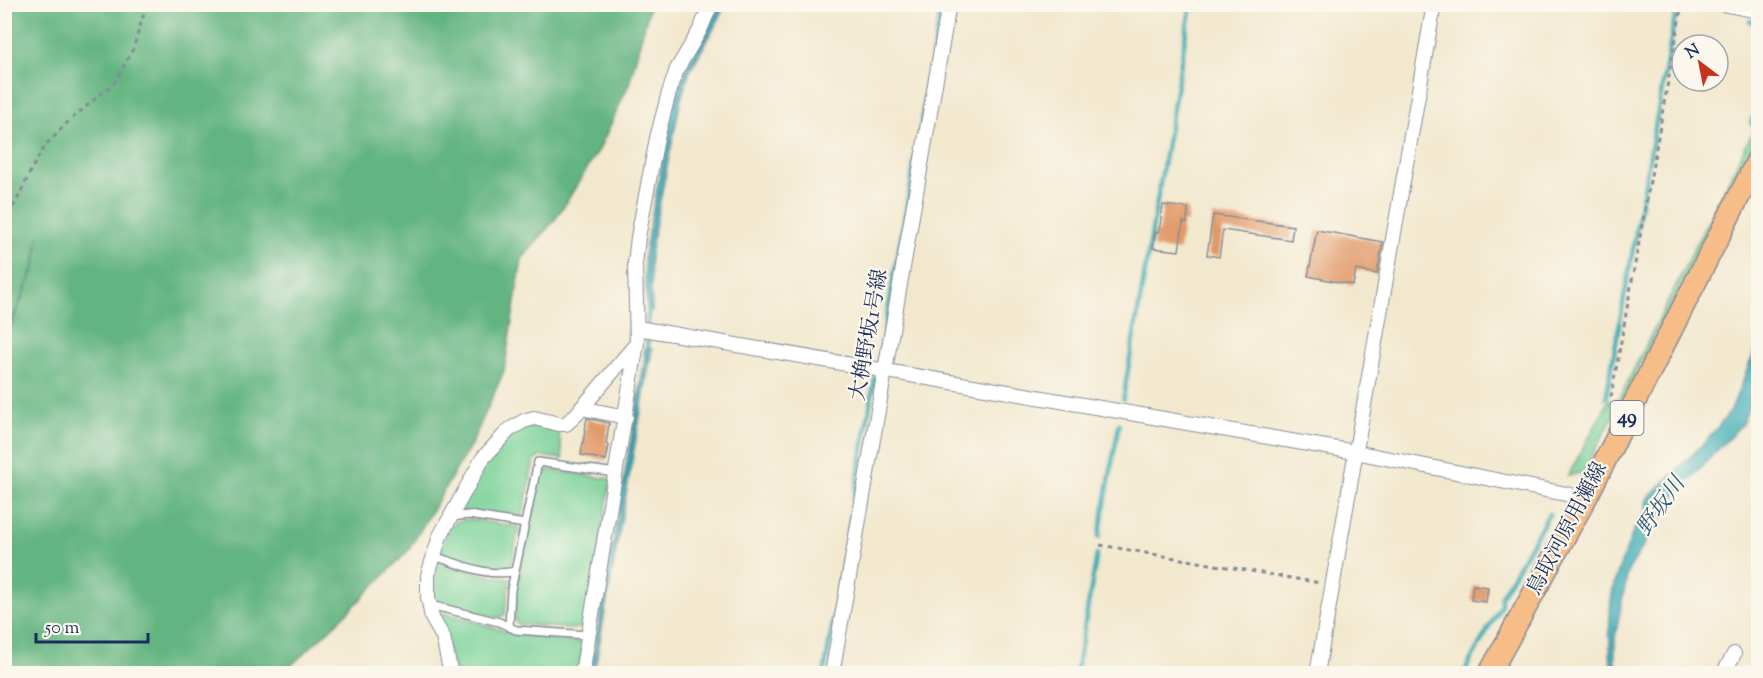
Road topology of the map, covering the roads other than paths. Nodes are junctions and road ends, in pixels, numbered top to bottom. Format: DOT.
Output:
graph roads {
  1 [pos="711,4"];
  2 [pos="949,4"];
  3 [pos="1434,4"];
  4 [pos="1722,4"];
  5 [pos="1758,10"];
  6 [pos="1758,159"];
  7 [pos="638,328"];
  8 [pos="637,343"];
  9 [pos="885,370"];
  10 [pos="581,408"];
  11 [pos="626,417"];
  12 [pos="1355,452"];
  13 [pos="616,473"];
  14 [pos="1586,498"];
  15 [pos="450,517"];
  16 [pos="525,524"];
  17 [pos="434,556"];
  18 [pos="515,571"];
  19 [pos="429,605"];
  20 [pos="509,627"];
  21 [pos="588,635"];
  22 [pos="1734,654"];
  23 [pos="451,674"];
  24 [pos="582,674"];
  25 [pos="832,674"];
  26 [pos="1317,674"];
  27 [pos="1489,674"];
  28 [pos="1723,674"];
  1 -- 7 [label="street"];
  2 -- 9 [label="street, 大桷野坂1号線"];
  3 -- 12 [label="street"];
  4 -- 5 [label="street"];
  6 -- 14 [label="main road, 鳥取河原用瀬線 / 49"];
  7 -- 8 [label="street"];
  7 -- 9 [label="street"];
  8 -- 10 [label="street"];
  8 -- 11 [label="street"];
  9 -- 12 [label="street"];
  9 -- 25 [label="street, 大桷野坂1号線"];
  10 -- 11 [label="street"];
  10 -- 15 [label="street"];
  11 -- 13 [label="street"];
  12 -- 14 [label="street"];
  12 -- 26 [label="street"];
  13 -- 16 [label="lane"];
  13 -- 21 [label="street"];
  14 -- 27 [label="main road, 鳥取河原用瀬線 / 49"];
  15 -- 16 [label="lane"];
  15 -- 17 [label="street"];
  16 -- 18 [label="lane"];
  17 -- 18 [label="lane"];
  17 -- 19 [label="street"];
  18 -- 20 [label="lane"];
  19 -- 20 [label="lane"];
  19 -- 23 [label="street"];
  20 -- 21 [label="lane"];
  21 -- 24 [label="street"];
  22 -- 28 [label="street"];
}
